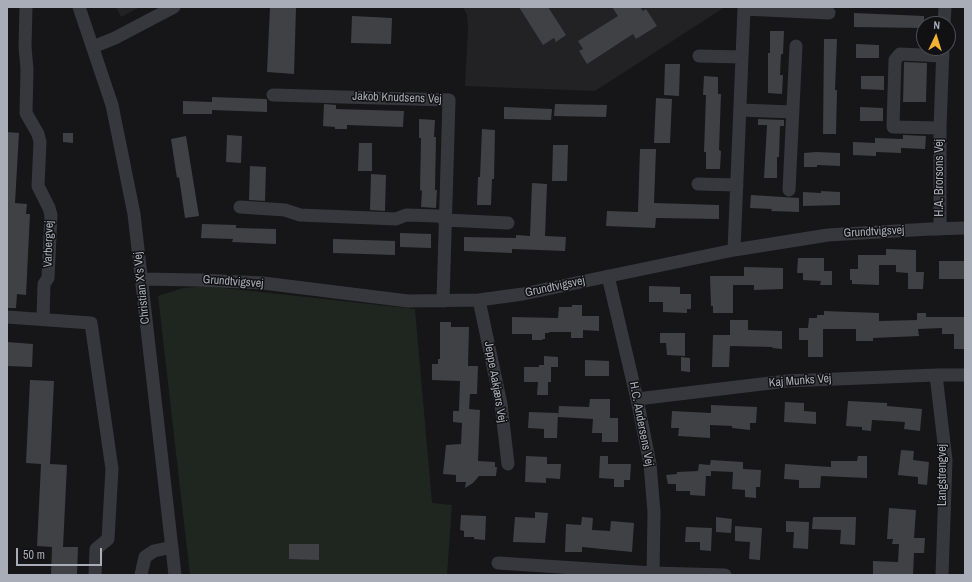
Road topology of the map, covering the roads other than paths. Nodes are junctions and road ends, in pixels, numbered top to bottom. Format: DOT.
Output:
graph roads {
  1 [pos="26,7"];
  2 [pos="79,7"];
  3 [pos="174,7"];
  4 [pos="828,13"];
  5 [pos="796,46"];
  6 [pos="93,47"];
  7 [pos="916,53"];
  8 [pos="699,56"];
  9 [pos="943,56"];
  10 [pos="742,57"];
  11 [pos="273,94"];
  12 [pos="740,110"];
  13 [pos="793,112"];
  14 [pos="940,128"];
  15 [pos="698,184"];
  16 [pos="737,185"];
  17 [pos="789,190"];
  18 [pos="240,207"];
  19 [pos="446,220"];
  20 [pos="508,223"];
  21 [pos="965,228"];
  22 [pos="940,229"];
  23 [pos="734,250"];
  24 [pos="608,276"];
  25 [pos="141,279"];
  26 [pos="479,300"];
  27 [pos="443,301"];
  28 [pos="7,317"];
  29 [pos="43,319"];
  30 [pos="936,375"];
  31 [pos="965,376"];
  32 [pos="636,399"];
  33 [pos="508,464"];
  34 [pos="172,547"];
  35 [pos="498,563"];
  36 [pos="653,574"];
  37 [pos="95,575"];
  38 [pos="141,575"];
  39 [pos="175,575"];
  40 [pos="725,575"];
  41 [pos="942,575"];
  1 -- 29 [label="street, Varbergvej"];
  2 -- 6 [label="street, Christian X's Vej"];
  3 -- 6 [label="street"];
  4 -- 10 [label="street"];
  5 -- 13 [label="street"];
  6 -- 25 [label="street, Christian X's Vej"];
  7 -- 14 [label="street, H.A. Brorsons Vej"];
  8 -- 10 [label="street"];
  9 -- 14 [label="street, H.A. Brorsons Vej"];
  10 -- 12 [label="street"];
  11 -- 19 [label="street, Jakob Knudsens Vej"];
  12 -- 13 [label="street"];
  12 -- 16 [label="street"];
  13 -- 17 [label="street"];
  14 -- 22 [label="street, H.A. Brorsons Vej"];
  15 -- 16 [label="street"];
  16 -- 23 [label="street"];
  18 -- 19 [label="street"];
  19 -- 20 [label="street"];
  19 -- 27 [label="street, Jakob Knudsens Vej"];
  21 -- 22 [label="street, Grundtvigsvej"];
  22 -- 23 [label="street, Grundtvigsvej"];
  23 -- 24 [label="street, Grundtvigsvej"];
  24 -- 26 [label="street, Grundtvigsvej"];
  24 -- 32 [label="street, H.C. Andersens Vej"];
  25 -- 27 [label="street, Grundtvigsvej"];
  25 -- 34 [label="street, Christian X's Vej"];
  26 -- 27 [label="street, Grundtvigsvej"];
  26 -- 33 [label="street, Jeppe Aakjærs Vej"];
  28 -- 29 [label="street"];
  29 -- 37 [label="street"];
  30 -- 31 [label="street, Kaj Munks Vej"];
  30 -- 32 [label="street, Kaj Munks Vej"];
  30 -- 41 [label="street, Langstrengvej"];
  32 -- 36 [label="street, H.C. Andersens Vej"];
  34 -- 38 [label="street"];
  34 -- 39 [label="street, Christian X's Vej"];
  35 -- 36 [label="street"];
  36 -- 40 [label="street"];
}
